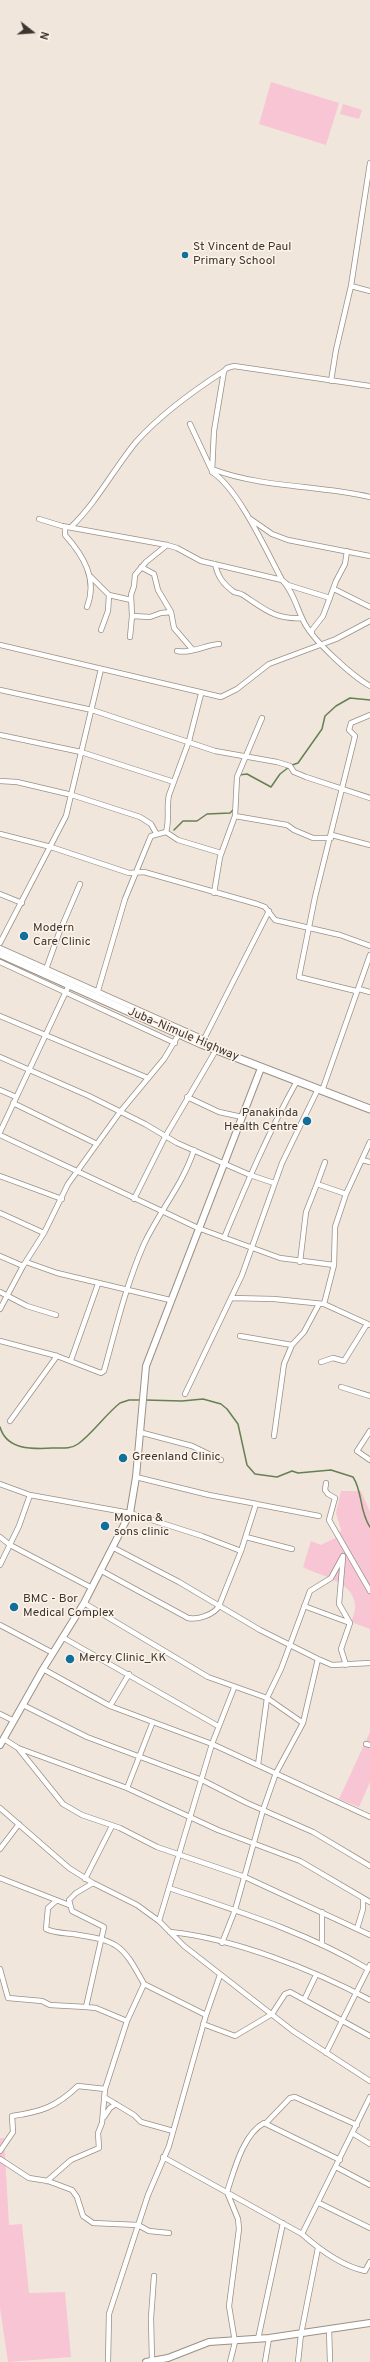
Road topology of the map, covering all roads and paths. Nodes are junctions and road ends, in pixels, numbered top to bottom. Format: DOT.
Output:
graph roads {
  1 [pos="370,163"];
  2 [pos="351,286"];
  3 [pos="370,291"];
  4 [pos="224,371"];
  5 [pos="331,381"];
  6 [pos="370,386"];
  7 [pos="190,424"];
  8 [pos="212,471"];
  9 [pos="370,497"];
  10 [pos="248,517"];
  11 [pos="39,519"];
  12 [pos="65,527"];
  13 [pos="71,527"];
  14 [pos="167,545"];
  15 [pos="348,551"];
  16 [pos="370,556"];
  17 [pos="215,564"];
  18 [pos="141,567"];
  19 [pos="91,577"];
  20 [pos="282,580"];
  21 [pos="334,589"];
  22 [pos="109,596"];
  23 [pos="330,598"];
  24 [pos="131,600"];
  25 [pos="87,607"];
  26 [pos="370,607"];
  27 [pos="170,612"];
  28 [pos="132,616"];
  29 [pos="302,618"];
  30 [pos="370,621"];
  31 [pos="101,630"];
  32 [pos="312,634"];
  33 [pos="130,637"];
  34 [pos="219,644"];
  35 [pos="0,645"];
  36 [pos="322,645"];
  37 [pos="192,649"];
  38 [pos="177,651"];
  39 [pos="101,669"];
  40 [pos="370,686"];
  41 [pos="0,690"];
  42 [pos="202,694"];
  43 [pos="92,710"];
  44 [pos="370,715"];
  45 [pos="262,718"];
  46 [pos="0,735"];
  47 [pos="189,741"];
  48 [pos="81,752"];
  49 [pos="247,755"];
  50 [pos="0,781"];
  51 [pos="174,782"];
  52 [pos="342,789"];
  53 [pos="72,795"];
  54 [pos="370,798"];
  55 [pos="235,816"];
  56 [pos="166,832"];
  57 [pos="156,833"];
  58 [pos="0,834"];
  59 [pos="331,836"];
  60 [pos="370,845"];
  61 [pos="51,847"];
  62 [pos="221,853"];
  63 [pos="136,873"];
  64 [pos="80,884"];
  65 [pos="214,893"];
  66 [pos="0,894"];
  67 [pos="22,903"];
  68 [pos="269,911"];
  69 [pos="309,928"];
  70 [pos="0,943"];
  71 [pos="370,946"];
  72 [pos="0,948"];
  73 [pos="0,954"];
  74 [pos="370,955"];
  75 [pos="0,962"];
  76 [pos="45,971"];
  77 [pos="69,985"];
  78 [pos="356,991"];
  79 [pos="65,992"];
  80 [pos="370,992"];
  81 [pos="97,995"];
  82 [pos="0,1016"];
  83 [pos="179,1034"];
  84 [pos="45,1036"];
  85 [pos="175,1042"];
  86 [pos="202,1042"];
  87 [pos="216,1050"];
  88 [pos="0,1057"];
  89 [pos="261,1068"];
  90 [pos="29,1071"];
  91 [pos="148,1078"];
  92 [pos="297,1081"];
  93 [pos="0,1090"];
  94 [pos="320,1090"];
  95 [pos="16,1097"];
  96 [pos="187,1098"];
  97 [pos="13,1103"];
  98 [pos="370,1109"];
  99 [pos="120,1112"];
  100 [pos="242,1117"];
  101 [pos="0,1132"];
  102 [pos="0,1135"];
  103 [pos="165,1137"];
  104 [pos="370,1142"];
  105 [pos="97,1144"];
  106 [pos="194,1150"];
  107 [pos="362,1160"];
  108 [pos="325,1162"];
  109 [pos="370,1162"];
  110 [pos="224,1163"];
  111 [pos="78,1171"];
  112 [pos="250,1175"];
  113 [pos="0,1176"];
  114 [pos="274,1183"];
  115 [pos="317,1184"];
  116 [pos="346,1194"];
  117 [pos="62,1199"];
  118 [pos="134,1199"];
  119 [pos="160,1211"];
  120 [pos="0,1213"];
  121 [pos="198,1228"];
  122 [pos="44,1233"];
  123 [pos="224,1238"];
  124 [pos="253,1247"];
  125 [pos="0,1256"];
  126 [pos="300,1262"];
  127 [pos="24,1264"];
  128 [pos="334,1265"];
  129 [pos="98,1284"];
  130 [pos="126,1288"];
  131 [pos="0,1292"];
  132 [pos="6,1295"];
  133 [pos="231,1298"];
  134 [pos="170,1300"];
  135 [pos="322,1304"];
  136 [pos="0,1310"];
  137 [pos="56,1315"];
  138 [pos="369,1324"];
  139 [pos="240,1336"];
  140 [pos="0,1341"];
  141 [pos="292,1345"];
  142 [pos="57,1356"];
  143 [pos="71,1360"];
  144 [pos="321,1362"];
  145 [pos="341,1387"];
  146 [pos="185,1394"];
  147 [pos="370,1396"];
  148 [pos="10,1421"];
  149 [pos="370,1431"];
  150 [pos="139,1432"];
  151 [pos="274,1436"];
  152 [pos="220,1460"];
  153 [pos="370,1460"];
  154 [pos="136,1477"];
  155 [pos="326,1483"];
  156 [pos="0,1484"];
  157 [pos="30,1495"];
  158 [pos="256,1504"];
  159 [pos="278,1510"];
  160 [pos="130,1513"];
  161 [pos="319,1516"];
  162 [pos="0,1537"];
  163 [pos="246,1537"];
  164 [pos="10,1545"];
  165 [pos="112,1547"];
  166 [pos="343,1548"];
  167 [pos="292,1549"];
  168 [pos="241,1552"];
  169 [pos="343,1556"];
  170 [pos="0,1565"];
  171 [pos="100,1570"];
  172 [pos="92,1588"];
  173 [pos="370,1591"];
  174 [pos="84,1603"];
  175 [pos="218,1606"];
  176 [pos="304,1606"];
  177 [pos="350,1623"];
  178 [pos="0,1625"];
  179 [pos="62,1637"];
  180 [pos="290,1646"];
  181 [pos="53,1653"];
  182 [pos="318,1659"];
  183 [pos="370,1663"];
  184 [pos="346,1666"];
  185 [pos="43,1669"];
  186 [pos="129,1674"];
  187 [pos="234,1688"];
  188 [pos="267,1698"];
  189 [pos="23,1705"];
  190 [pos="110,1706"];
  191 [pos="0,1714"];
  192 [pos="14,1721"];
  193 [pos="303,1723"];
  194 [pos="152,1724"];
  195 [pos="218,1726"];
  196 [pos="4,1739"];
  197 [pos="212,1744"];
  198 [pos="0,1745"];
  199 [pos="18,1748"];
  200 [pos="138,1758"];
  201 [pos="258,1765"];
  202 [pos="276,1773"];
  203 [pos="202,1780"];
  204 [pos="127,1788"];
  205 [pos="0,1808"];
  206 [pos="263,1810"];
  207 [pos="189,1817"];
  208 [pos="370,1817"];
  209 [pos="19,1824"];
  210 [pos="112,1826"];
  211 [pos="253,1844"];
  212 [pos="0,1850"];
  213 [pos="178,1853"];
  214 [pos="370,1866"];
  215 [pos="245,1877"];
  216 [pos="0,1878"];
  217 [pos="85,1878"];
  218 [pos="93,1884"];
  219 [pos="169,1888"];
  220 [pos="363,1898"];
  221 [pos="56,1901"];
  222 [pos="370,1902"];
  223 [pos="69,1905"];
  224 [pos="235,1910"];
  225 [pos="322,1912"];
  226 [pos="159,1921"];
  227 [pos="357,1929"];
  228 [pos="170,1932"];
  229 [pos="370,1935"];
  230 [pos="102,1939"];
  231 [pos="222,1943"];
  232 [pos="322,1945"];
  233 [pos="369,1967"];
  234 [pos="0,1969"];
  235 [pos="220,1975"];
  236 [pos="316,1975"];
  237 [pos="144,1984"];
  238 [pos="357,1993"];
  239 [pos="304,2000"];
  240 [pos="370,2000"];
  241 [pos="86,2007"];
  242 [pos="272,2014"];
  243 [pos="206,2015"];
  244 [pos="127,2021"];
  245 [pos="343,2022"];
  246 [pos="203,2024"];
  247 [pos="370,2036"];
  248 [pos="326,2053"];
  249 [pos="370,2081"];
  250 [pos="105,2089"];
  251 [pos="104,2097"];
  252 [pos="370,2097"];
  253 [pos="116,2104"];
  254 [pos="103,2118"];
  255 [pos="266,2123"];
  256 [pos="357,2124"];
  257 [pos="173,2131"];
  258 [pos="352,2133"];
  259 [pos="370,2144"];
  260 [pos="0,2151"];
  261 [pos="163,2157"];
  262 [pos="0,2159"];
  263 [pos="340,2160"];
  264 [pos="336,2167"];
  265 [pos="46,2181"];
  266 [pos="370,2185"];
  267 [pos="226,2192"];
  268 [pos="319,2203"];
  269 [pos="284,2223"];
  270 [pos="138,2224"];
  271 [pos="370,2228"];
  272 [pos="169,2233"];
  273 [pos="302,2234"];
  274 [pos="318,2248"];
  275 [pos="370,2262"];
  276 [pos="368,2272"];
  277 [pos="154,2276"];
  278 [pos="370,2323"];
  279 [pos="329,2330"];
  280 [pos="301,2334"];
  281 [pos="269,2338"];
  282 [pos="258,2339"];
  283 [pos="235,2342"];
  284 [pos="149,2361"];
  285 [pos="108,2362"];
  286 [pos="230,2362"];
  287 [pos="265,2362"];
  288 [pos="298,2362"];
  289 [pos="330,2362"];
  1 -- 2 [label="street"];
  2 -- 3 [label="street"];
  2 -- 5 [label="street"];
  4 -- 5 [label="street"];
  4 -- 8 [label="street"];
  4 -- 13 [label="street"];
  5 -- 6 [label="street"];
  7 -- 8 [label="street"];
  8 -- 9 [label="street"];
  8 -- 10 [label="street"];
  10 -- 15 [label="street"];
  10 -- 20 [label="street"];
  11 -- 12 [label="street"];
  12 -- 13 [label="street"];
  12 -- 19 [label="street"];
  13 -- 14 [label="street"];
  14 -- 17 [label="street"];
  14 -- 18 [label="street"];
  15 -- 16 [label="street"];
  15 -- 21 [label="street"];
  17 -- 20 [label="street"];
  17 -- 29 [label="street"];
  18 -- 24 [label="street"];
  18 -- 27 [label="street"];
  19 -- 22 [label="street"];
  19 -- 25 [label="street"];
  20 -- 23 [label="street"];
  20 -- 29 [label="street"];
  21 -- 23 [label="street"];
  21 -- 26 [label="street"];
  22 -- 24 [label="street"];
  22 -- 31 [label="street"];
  23 -- 32 [label="street"];
  24 -- 28 [label="street"];
  27 -- 28 [label="street"];
  27 -- 37 [label="street"];
  28 -- 33 [label="street"];
  29 -- 32 [label="street"];
  30 -- 36 [label="street"];
  32 -- 36 [label="street"];
  34 -- 37 [label="street"];
  35 -- 39 [label="street"];
  36 -- 40 [label="street"];
  36 -- 42 [label="street"];
  37 -- 38 [label="street"];
  39 -- 42 [label="street"];
  39 -- 43 [label="street"];
  41 -- 43 [label="street"];
  42 -- 47 [label="street"];
  43 -- 47 [label="street"];
  43 -- 48 [label="street"];
  44 -- 52 [label="street"];
  45 -- 49 [label="street"];
  46 -- 48 [label="street"];
  47 -- 49 [label="street"];
  47 -- 51 [label="street"];
  48 -- 51 [label="street"];
  48 -- 53 [label="street"];
  49 -- 52 [label="street"];
  49 -- 55 [label="street"];
  50 -- 53 [label="street"];
  51 -- 56 [label="street"];
  52 -- 54 [label="street"];
  52 -- 59 [label="street"];
  53 -- 57 [label="street"];
  53 -- 61 [label="street"];
  55 -- 59 [label="street"];
  55 -- 62 [label="street"];
  56 -- 57 [label="street"];
  56 -- 62 [label="street"];
  57 -- 63 [label="street"];
  58 -- 61 [label="street"];
  59 -- 60 [label="street"];
  59 -- 69 [label="street"];
  61 -- 63 [label="street"];
  61 -- 67 [label="street"];
  62 -- 65 [label="street"];
  63 -- 65 [label="street"];
  63 -- 81 [label="street"];
  64 -- 76 [label="street"];
  65 -- 68 [label="street"];
  66 -- 67 [label="street"];
  67 -- 70 [label="street"];
  68 -- 69 [label="street"];
  68 -- 86 [label="street"];
  69 -- 71 [label="street"];
  69 -- 78 [label="street"];
  72 -- 76 [label="street"];
  73 -- 76 [label="main road, Juba–Nimule Highway"];
  74 -- 78 [label="street"];
  75 -- 79 [label="street"];
  76 -- 77 [label="main road, Juba–Nimule Highway"];
  76 -- 81 [label="street"];
  77 -- 79 [label="street"];
  77 -- 81 [label="main road, Juba–Nimule Highway"];
  78 -- 80 [label="street"];
  78 -- 94 [label="street"];
  79 -- 84 [label="street"];
  79 -- 85 [label="street"];
  81 -- 83 [label="main road, Juba–Nimule Highway"];
  81 -- 86 [label="street"];
  82 -- 84 [label="street"];
  83 -- 85 [label="street"];
  83 -- 86 [label="main road, Juba–Nimule Highway"];
  84 -- 90 [label="street"];
  84 -- 91 [label="street"];
  85 -- 91 [label="street"];
  86 -- 87 [label="main road, Juba–Nimule Highway"];
  87 -- 89 [label="main road, Juba–Nimule Highway"];
  87 -- 96 [label="street"];
  88 -- 90 [label="street"];
  89 -- 92 [label="main road, Juba–Nimule Highway"];
  89 -- 100 [label="street"];
  90 -- 95 [label="street"];
  90 -- 99 [label="street"];
  91 -- 99 [label="street"];
  92 -- 94 [label="main road, Juba–Nimule Highway"];
  92 -- 112 [label="street"];
  93 -- 95 [label="street"];
  94 -- 98 [label="main road, Juba–Nimule Highway"];
  94 -- 114 [label="street"];
  95 -- 97 [label="street"];
  96 -- 100 [label="street"];
  96 -- 103 [label="street"];
  97 -- 101 [label="street"];
  97 -- 105 [label="street"];
  99 -- 103 [label="street"];
  99 -- 105 [label="street"];
  100 -- 110 [label="street"];
  102 -- 111 [label="street"];
  103 -- 106 [label="street"];
  103 -- 118 [label="street"];
  104 -- 107 [label="street"];
  105 -- 111 [label="street"];
  106 -- 110 [label="street"];
  106 -- 119 [label="street"];
  107 -- 109 [label="street"];
  107 -- 116 [label="street"];
  108 -- 115 [label="street"];
  110 -- 112 [label="street"];
  110 -- 121 [label="street"];
  111 -- 117 [label="street"];
  111 -- 118 [label="street"];
  112 -- 114 [label="street"];
  112 -- 123 [label="street"];
  113 -- 117 [label="street"];
  114 -- 124 [label="street"];
  115 -- 116 [label="street"];
  115 -- 126 [label="street"];
  116 -- 128 [label="street"];
  117 -- 122 [label="street"];
  118 -- 119 [label="street"];
  119 -- 121 [label="street"];
  119 -- 130 [label="street"];
  120 -- 122 [label="street"];
  121 -- 123 [label="street"];
  121 -- 134 [label="street"];
  122 -- 127 [label="street"];
  123 -- 124 [label="street"];
  124 -- 126 [label="street"];
  124 -- 133 [label="street"];
  125 -- 127 [label="street"];
  126 -- 128 [label="street"];
  127 -- 129 [label="street"];
  127 -- 132 [label="street"];
  128 -- 135 [label="street"];
  129 -- 130 [label="street"];
  129 -- 143 [label="street"];
  130 -- 134 [label="street"];
  130 -- 143 [label="street"];
  131 -- 132 [label="street"];
  132 -- 136 [label="street"];
  132 -- 137 [label="street"];
  133 -- 135 [label="street"];
  133 -- 146 [label="street"];
  134 -- 150 [label="street"];
  135 -- 138 [label="street"];
  135 -- 141 [label="street"];
  138 -- 144 [label="street"];
  139 -- 141 [label="street"];
  140 -- 142 [label="street"];
  141 -- 151 [label="street"];
  142 -- 143 [label="street"];
  142 -- 148 [label="street"];
  145 -- 147 [label="street"];
  149 -- 153 [label="street"];
  150 -- 152 [label="street"];
  150 -- 154 [label="street"];
  154 -- 158 [label="street"];
  154 -- 160 [label="street"];
  155 -- 166 [label="street"];
  156 -- 157 [label="street"];
  157 -- 160 [label="street"];
  157 -- 164 [label="street"];
  158 -- 159 [label="street"];
  158 -- 161 [label="street"];
  158 -- 163 [label="street"];
  160 -- 165 [label="street"];
  160 -- 168 [label="street"];
  162 -- 164 [label="street"];
  163 -- 167 [label="street"];
  163 -- 168 [label="street"];
  164 -- 170 [label="street"];
  164 -- 172 [label="street"];
  165 -- 171 [label="street"];
  165 -- 175 [label="street"];
  166 -- 169 [label="street"];
  166 -- 173 [label="street"];
  168 -- 175 [label="street"];
  169 -- 176 [label="street"];
  169 -- 177 [label="street"];
  171 -- 172 [label="street"];
  171 -- 175 [label="street"];
  172 -- 174 [label="street"];
  174 -- 179 [label="street"];
  174 -- 187 [label="street"];
  175 -- 180 [label="street"];
  176 -- 177 [label="street"];
  176 -- 180 [label="street"];
  177 -- 184 [label="street"];
  178 -- 181 [label="street"];
  179 -- 181 [label="street"];
  179 -- 186 [label="street"];
  180 -- 182 [label="street"];
  180 -- 188 [label="street"];
  181 -- 185 [label="street"];
  182 -- 184 [label="street"];
  182 -- 193 [label="street"];
  183 -- 184 [label="street"];
  185 -- 189 [label="street"];
  185 -- 190 [label="street"];
  186 -- 190 [label="street"];
  186 -- 195 [label="street"];
  187 -- 188 [label="street"];
  187 -- 195 [label="street"];
  188 -- 193 [label="street"];
  188 -- 201 [label="street"];
  189 -- 192 [label="street"];
  189 -- 200 [label="street"];
  190 -- 194 [label="street"];
  191 -- 192 [label="street"];
  192 -- 196 [label="street"];
  193 -- 202 [label="street"];
  194 -- 197 [label="street"];
  194 -- 200 [label="street"];
  195 -- 197 [label="street"];
  196 -- 198 [label="street"];
  196 -- 199 [label="street"];
  197 -- 201 [label="street"];
  197 -- 203 [label="street"];
  199 -- 204 [label="street"];
  199 -- 210 [label="street"];
  200 -- 203 [label="street"];
  200 -- 204 [label="street"];
  201 -- 202 [label="street"];
  202 -- 206 [label="street"];
  202 -- 208 [label="street"];
  203 -- 206 [label="street"];
  203 -- 207 [label="street"];
  204 -- 207 [label="street"];
  205 -- 209 [label="street"];
  206 -- 211 [label="street"];
  206 -- 214 [label="street"];
  207 -- 211 [label="street"];
  207 -- 213 [label="street"];
  209 -- 212 [label="street"];
  209 -- 217 [label="street"];
  210 -- 213 [label="street"];
  210 -- 217 [label="street"];
  211 -- 215 [label="street"];
  211 -- 220 [label="street"];
  213 -- 215 [label="street"];
  213 -- 219 [label="street"];
  215 -- 224 [label="street"];
  215 -- 225 [label="street"];
  216 -- 221 [label="street"];
  217 -- 218 [label="street"];
  218 -- 223 [label="street"];
  218 -- 226 [label="street"];
  219 -- 224 [label="street"];
  219 -- 226 [label="street"];
  220 -- 222 [label="street"];
  220 -- 227 [label="street"];
  221 -- 223 [label="street"];
  221 -- 230 [label="street"];
  223 -- 230 [label="street"];
  224 -- 231 [label="street"];
  224 -- 232 [label="street"];
  225 -- 227 [label="street"];
  225 -- 232 [label="street"];
  226 -- 228 [label="street"];
  227 -- 229 [label="street"];
  228 -- 231 [label="street"];
  228 -- 235 [label="street"];
  230 -- 237 [label="street"];
  230 -- 241 [label="street"];
  231 -- 236 [label="street"];
  232 -- 233 [label="street"];
  233 -- 238 [label="street"];
  234 -- 241 [label="street"];
  235 -- 242 [label="street"];
  235 -- 243 [label="street"];
  236 -- 238 [label="street"];
  236 -- 239 [label="street"];
  237 -- 243 [label="street"];
  237 -- 244 [label="street"];
  238 -- 240 [label="street"];
  238 -- 245 [label="street"];
  239 -- 242 [label="street"];
  239 -- 245 [label="street"];
  241 -- 244 [label="street"];
  242 -- 246 [label="street"];
  242 -- 248 [label="street"];
  243 -- 246 [label="street"];
  244 -- 250 [label="street"];
  245 -- 247 [label="street"];
  245 -- 248 [label="street"];
  246 -- 257 [label="street"];
  248 -- 249 [label="street"];
  250 -- 251 [label="street"];
  250 -- 260 [label="street"];
  251 -- 253 [label="street"];
  251 -- 254 [label="street"];
  252 -- 256 [label="street"];
  253 -- 254 [label="street"];
  253 -- 257 [label="street"];
  254 -- 265 [label="street"];
  255 -- 256 [label="street"];
  255 -- 263 [label="street"];
  255 -- 267 [label="street"];
  256 -- 258 [label="street"];
  257 -- 261 [label="street"];
  258 -- 259 [label="street"];
  258 -- 263 [label="street"];
  261 -- 267 [label="street"];
  261 -- 270 [label="street"];
  262 -- 265 [label="street"];
  263 -- 264 [label="street"];
  264 -- 266 [label="street"];
  264 -- 268 [label="street"];
  265 -- 270 [label="street"];
  267 -- 269 [label="street"];
  267 -- 283 [label="street"];
  268 -- 271 [label="street"];
  268 -- 273 [label="street"];
  269 -- 273 [label="street"];
  269 -- 282 [label="street"];
  270 -- 272 [label="street"];
  270 -- 285 [label="street"];
  273 -- 274 [label="street"];
  274 -- 276 [label="street"];
  274 -- 280 [label="street"];
  275 -- 276 [label="street"];
  277 -- 284 [label="street"];
  278 -- 279 [label="street"];
  279 -- 280 [label="street"];
  279 -- 289 [label="street"];
  280 -- 281 [label="street"];
  280 -- 288 [label="street"];
  281 -- 282 [label="street"];
  281 -- 287 [label="street"];
  282 -- 283 [label="street"];
  283 -- 284 [label="street"];
  283 -- 286 [label="street"];
}
